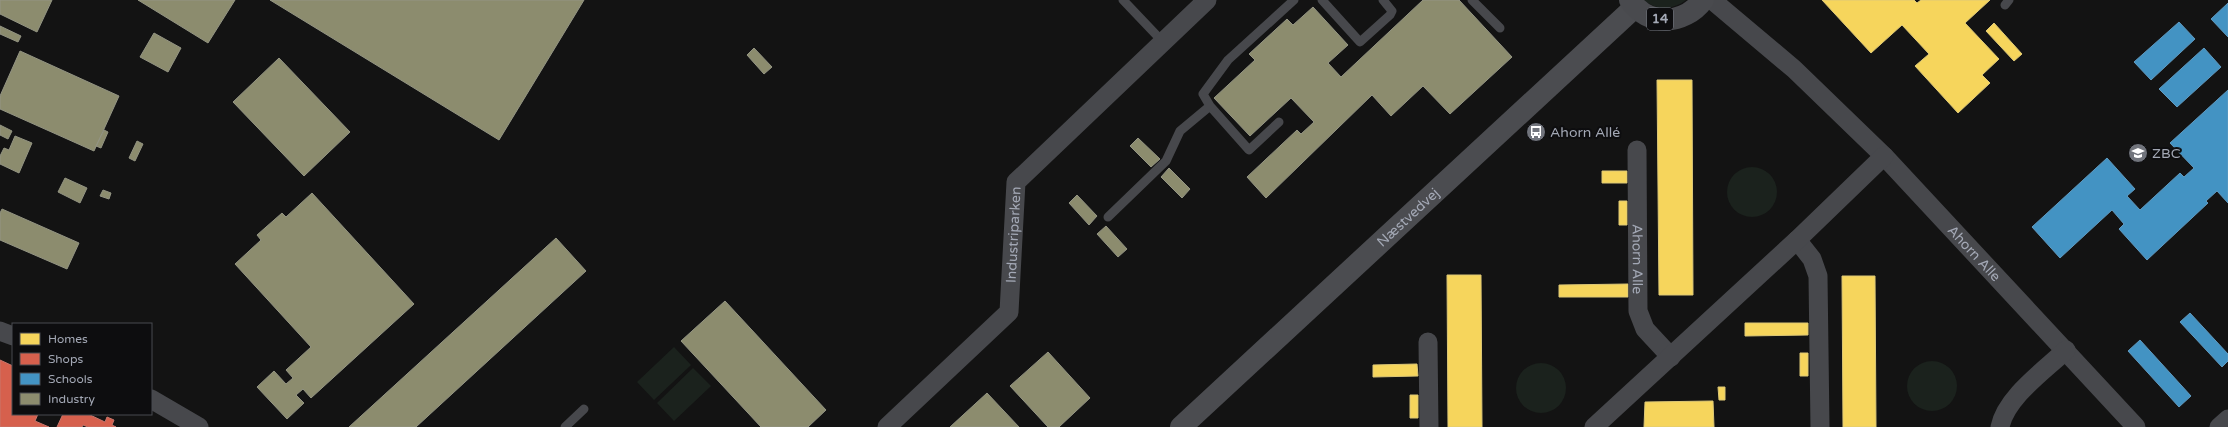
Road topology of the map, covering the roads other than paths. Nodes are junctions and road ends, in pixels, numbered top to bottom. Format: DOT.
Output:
graph roads {
  1 [pos="1207,0"];
  2 [pos="1294,0"];
  3 [pos="1322,0"];
  4 [pos="1383,0"];
  5 [pos="1472,0"];
  6 [pos="1127,2"];
  7 [pos="1633,3"];
  8 [pos="1703,3"];
  9 [pos="1500,28"];
  10 [pos="1162,42"];
  11 [pos="1210,106"];
  12 [pos="1279,122"];
  13 [pos="1638,150"];
  14 [pos="1884,156"];
  15 [pos="1108,217"];
  16 [pos="1797,240"];
  17 [pos="0,330"];
  18 [pos="12,336"];
  19 [pos="1428,342"];
  20 [pos="2066,350"];
  21 [pos="1671,357"];
  22 [pos="152,400"];
  23 [pos="584,408"];
  24 [pos="2228,419"];
  25 [pos="200,427"];
  26 [pos="565,427"];
  27 [pos="886,427"];
  28 [pos="1181,427"];
  29 [pos="1429,427"];
  30 [pos="1594,427"];
  31 [pos="1820,427"];
  32 [pos="2000,427"];
  33 [pos="2136,427"];
  34 [pos="2219,427"];
  1 -- 10 [label="street, Industriparken"];
  2 -- 11 [label="lane"];
  3 -- 4 [label="lane"];
  5 -- 9 [label="lane"];
  6 -- 10 [label="lane"];
  7 -- 8 [label="main road, 14"];
  7 -- 28 [label="main road, Næstvedvej"];
  8 -- 14 [label="street, Ahorn Alle"];
  10 -- 27 [label="street, Industriparken"];
  11 -- 12 [label="lane"];
  11 -- 15 [label="lane"];
  13 -- 21 [label="street, Ahorn Alle"];
  14 -- 16 [label="street"];
  14 -- 20 [label="street, Ahorn Alle"];
  16 -- 21 [label="street"];
  16 -- 31 [label="street"];
  17 -- 18 [label="street"];
  19 -- 29 [label="street"];
  20 -- 32 [label="street"];
  20 -- 33 [label="street, Ahorn Alle"];
  21 -- 30 [label="street"];
  22 -- 25 [label="street"];
  23 -- 26 [label="lane"];
  24 -- 34 [label="street"];
}
